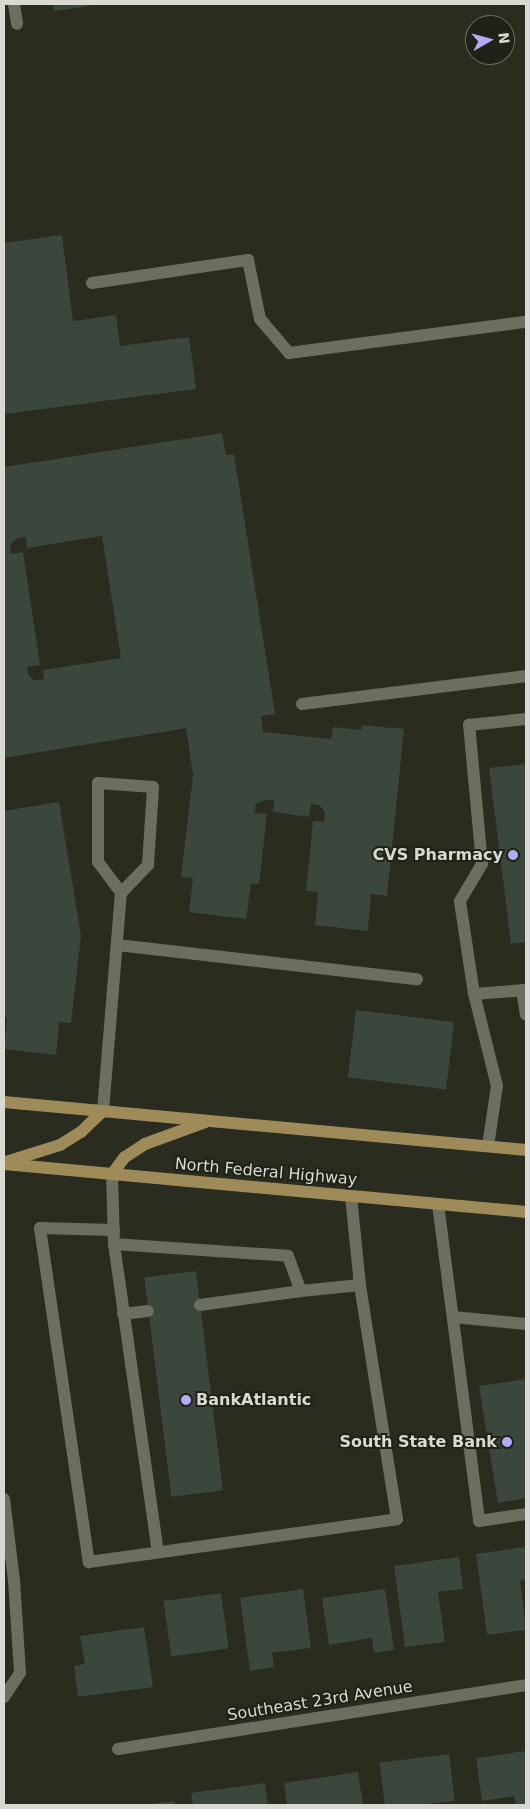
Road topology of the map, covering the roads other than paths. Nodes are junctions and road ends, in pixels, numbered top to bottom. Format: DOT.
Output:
graph roads {
  1 [pos="14,4"];
  2 [pos="17,24"];
  3 [pos="92,283"];
  4 [pos="526,322"];
  5 [pos="526,676"];
  6 [pos="302,704"];
  7 [pos="526,719"];
  8 [pos="121,893"];
  9 [pos="117,945"];
  10 [pos="417,978"];
  11 [pos="524,990"];
  12 [pos="474,994"];
  13 [pos="526,1015"];
  14 [pos="4,1102"];
  15 [pos="102,1110"];
  16 [pos="209,1121"];
  17 [pos="488,1146"];
  18 [pos="526,1150"];
  19 [pos="4,1163"];
  20 [pos="112,1174"];
  21 [pos="351,1196"];
  22 [pos="438,1204"];
  23 [pos="526,1212"];
  24 [pos="114,1230"];
  25 [pos="114,1244"];
  26 [pos="360,1284"];
  27 [pos="301,1291"];
  28 [pos="200,1305"];
  29 [pos="148,1311"];
  30 [pos="123,1314"];
  31 [pos="453,1317"];
  32 [pos="526,1324"];
  33 [pos="4,1499"];
  34 [pos="526,1514"];
  35 [pos="158,1552"];
  36 [pos="526,1686"];
  37 [pos="4,1697"];
  38 [pos="118,1749"];
  1 -- 2 [label="street"];
  3 -- 4 [label="street"];
  5 -- 6 [label="street"];
  7 -- 12 [label="street"];
  8 -- 8 [label="street"];
  8 -- 9 [label="street"];
  9 -- 10 [label="street"];
  9 -- 15 [label="street"];
  11 -- 12 [label="street"];
  11 -- 13 [label="street"];
  12 -- 17 [label="street"];
  14 -- 15 [label="main road"];
  15 -- 16 [label="main road"];
  15 -- 19 [label="main road"];
  16 -- 17 [label="main road"];
  16 -- 20 [label="main road"];
  17 -- 18 [label="main road"];
  19 -- 20 [label="main road, North Federal Highway"];
  20 -- 21 [label="main road, North Federal Highway"];
  20 -- 24 [label="street"];
  21 -- 22 [label="main road, North Federal Highway"];
  21 -- 26 [label="street"];
  22 -- 23 [label="main road, North Federal Highway"];
  22 -- 31 [label="street"];
  24 -- 25 [label="street"];
  24 -- 35 [label="street"];
  25 -- 27 [label="street"];
  25 -- 30 [label="street"];
  26 -- 27 [label="street"];
  26 -- 35 [label="street"];
  27 -- 28 [label="street"];
  29 -- 30 [label="street"];
  30 -- 35 [label="street"];
  31 -- 32 [label="street"];
  31 -- 34 [label="street"];
  33 -- 37 [label="street"];
  36 -- 38 [label="street, Southeast 23rd Avenue"];
}
